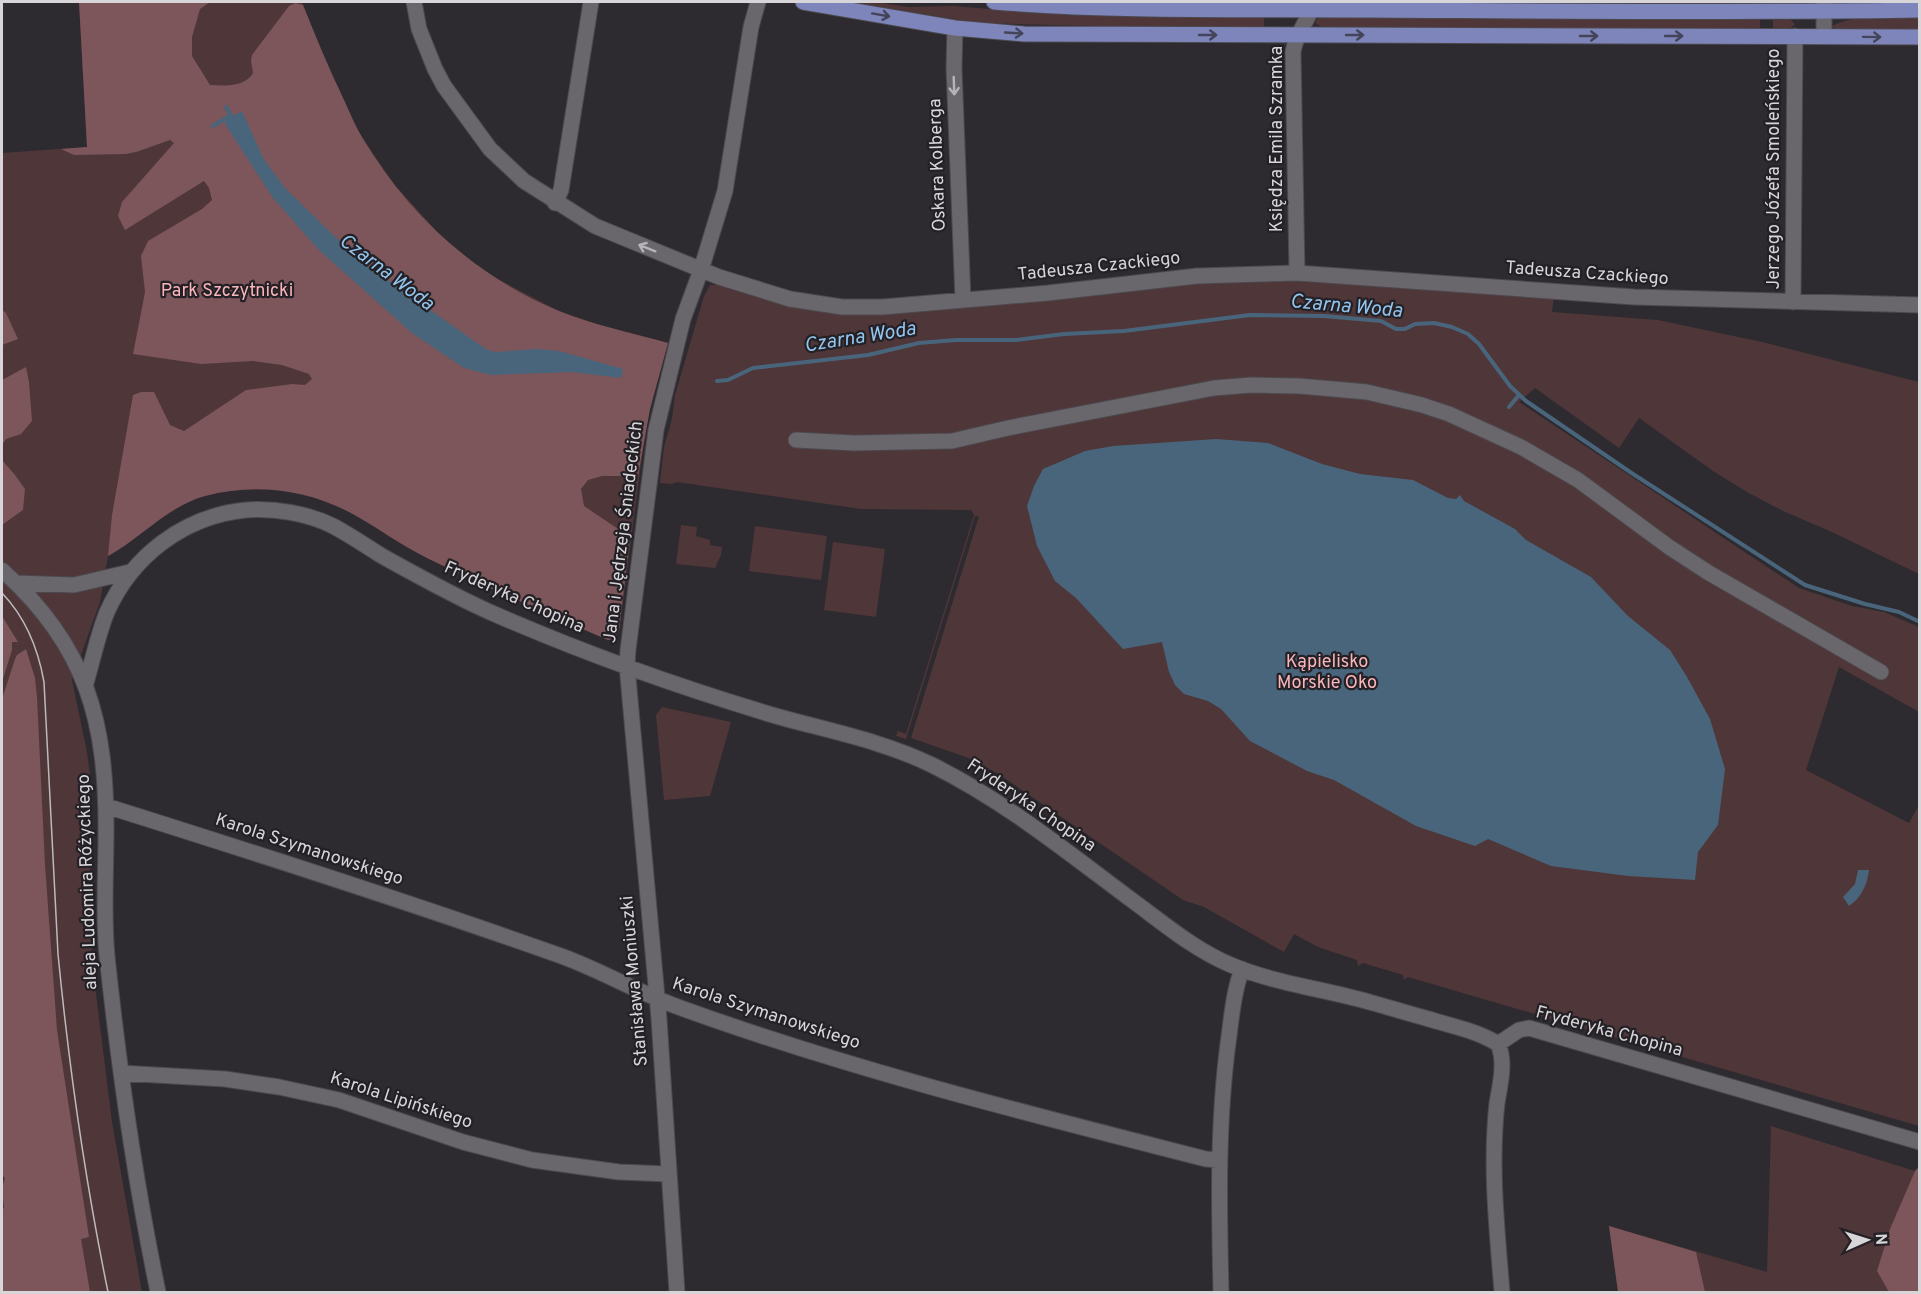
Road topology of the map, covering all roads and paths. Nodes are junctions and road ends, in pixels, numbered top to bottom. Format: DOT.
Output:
graph roads {
  1 [pos="414,2"];
  2 [pos="591,2"];
  3 [pos="758,2"];
  4 [pos="803,2"];
  5 [pos="994,2"];
  6 [pos="1037,3"];
  7 [pos="1313,5"];
  8 [pos="1824,6"];
  9 [pos="1920,10"];
  10 [pos="955,28"];
  11 [pos="1297,35"];
  12 [pos="1795,36"];
  13 [pos="1824,36"];
  14 [pos="1920,37"];
  15 [pos="555,203"];
  16 [pos="701,270"];
  17 [pos="1297,273"];
  18 [pos="963,300"];
  19 [pos="1793,302"];
  20 [pos="1920,306"];
  21 [pos="796,440"];
  22 [pos="2,570"];
  23 [pos="130,572"];
  24 [pos="16,583"];
  25 [pos="627,666"];
  26 [pos="1881,672"];
  27 [pos="86,682"];
  28 [pos="106,806"];
  29 [pos="1242,969"];
  30 [pos="657,998"];
  31 [pos="1498,1044"];
  32 [pos="121,1074"];
  33 [pos="1920,1142"];
  34 [pos="1219,1160"];
  35 [pos="668,1174"];
  36 [pos="158,1293"];
  37 [pos="677,1293"];
  38 [pos="1221,1293"];
  39 [pos="1502,1293"];
  1 -- 15 [label="street, Tadeusza Czackiego"];
  2 -- 15 [label="street"];
  3 -- 16 [label="street"];
  4 -- 10 [label="main road, one-way"];
  5 -- 6 [label="main road"];
  6 -- 7 [label="main road"];
  7 -- 8 [label="main road"];
  7 -- 11 [label="street, Księdza Emila Szramka"];
  8 -- 9 [label="main road"];
  8 -- 13 [label="street"];
  10 -- 11 [label="main road, one-way"];
  10 -- 18 [label="street, Oskara Kolberga, one-way"];
  11 -- 12 [label="main road, one-way"];
  11 -- 17 [label="street, Księdza Emila Szramka"];
  12 -- 13 [label="main road"];
  12 -- 19 [label="street, Jerzego Józefa Smoleńskiego"];
  13 -- 14 [label="main road, one-way"];
  16 -- 15 [label="street, Tadeusza Czackiego, one-way"];
  16 -- 18 [label="street, Tadeusza Czackiego"];
  16 -- 25 [label="street, Jana i Jędrzeja Śniadeckich"];
  17 -- 18 [label="street, Tadeusza Czackiego"];
  17 -- 19 [label="street, Tadeusza Czackiego"];
  19 -- 20 [label="street, Tadeusza Czackiego"];
  21 -- 26 [label="street"];
  22 -- 24 [label="street, aleja Ludomira Różyckiego"];
  23 -- 24 [label="street, Fryderyka Chopina"];
  23 -- 25 [label="street, Fryderyka Chopina"];
  23 -- 27 [label="street, Fryderyka Chopina"];
  24 -- 27 [label="street, aleja Ludomira Różyckiego"];
  25 -- 29 [label="street, Fryderyka Chopina"];
  25 -- 30 [label="street, Stanisława Moniuszki"];
  27 -- 28 [label="street, aleja Ludomira Różyckiego"];
  28 -- 30 [label="street, Karola Szymanowskiego"];
  28 -- 32 [label="street, aleja Ludomira Różyckiego"];
  29 -- 31 [label="street, Fryderyka Chopina"];
  29 -- 34 [label="street"];
  30 -- 34 [label="street, Karola Szymanowskiego"];
  30 -- 35 [label="street, Stanisława Moniuszki"];
  31 -- 33 [label="street, Fryderyka Chopina"];
  31 -- 39 [label="street"];
  32 -- 35 [label="street, Karola Lipińskiego"];
  32 -- 36 [label="street, aleja Ludomira Różyckiego"];
  34 -- 38 [label="street"];
  35 -- 37 [label="street, Stanisława Moniuszki"];
}
